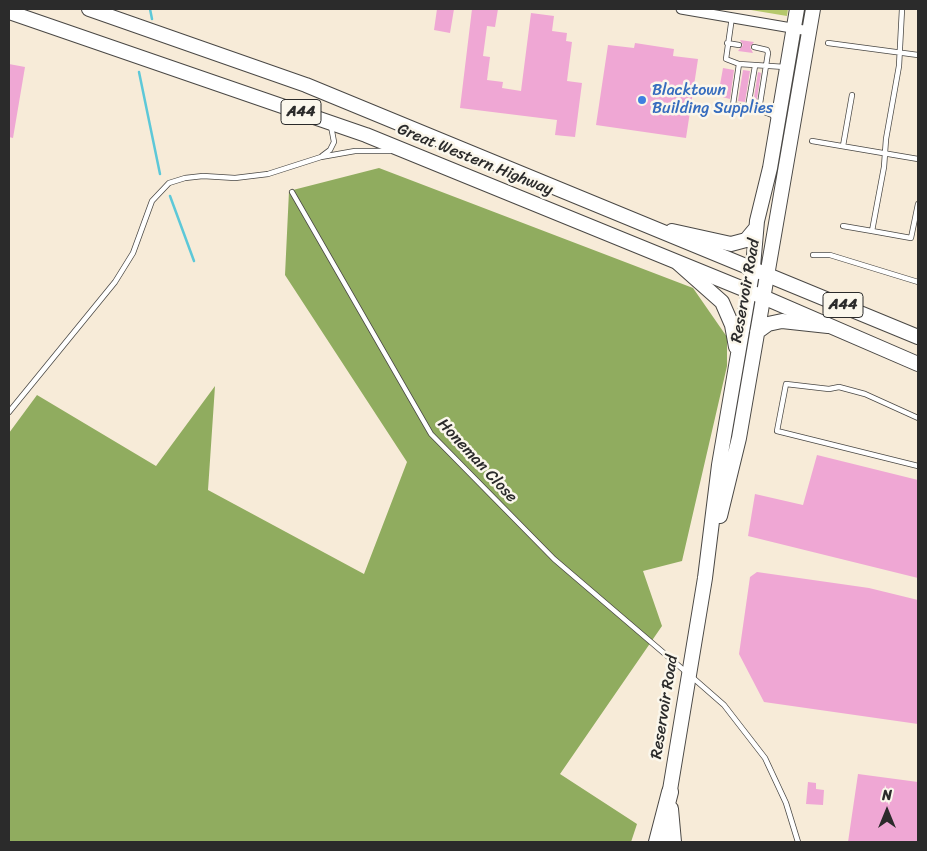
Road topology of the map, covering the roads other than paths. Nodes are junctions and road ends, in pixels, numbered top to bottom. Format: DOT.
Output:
graph roads {
  1 [pos="89,9"];
  2 [pos="681,9"];
  3 [pos="797,9"];
  4 [pos="813,9"];
  5 [pos="902,9"];
  6 [pos="9,12"];
  7 [pos="732,17"];
  8 [pos="794,28"];
  9 [pos="809,31"];
  10 [pos="728,43"];
  11 [pos="828,43"];
  12 [pos="739,45"];
  13 [pos="754,47"];
  14 [pos="898,52"];
  15 [pos="918,55"];
  16 [pos="739,64"];
  17 [pos="755,66"];
  18 [pos="766,67"];
  19 [pos="787,67"];
  20 [pos="852,95"];
  21 [pos="748,108"];
  22 [pos="759,110"];
  23 [pos="329,122"];
  24 [pos="778,123"];
  25 [pos="812,141"];
  26 [pos="843,146"];
  27 [pos="414,153"];
  28 [pos="885,153"];
  29 [pos="321,157"];
  30 [pos="918,159"];
  31 [pos="292,192"];
  32 [pos="918,204"];
  33 [pos="647,224"];
  34 [pos="843,226"];
  35 [pos="756,228"];
  36 [pos="872,232"];
  37 [pos="813,254"];
  38 [pos="677,262"];
  39 [pos="753,267"];
  40 [pos="767,273"];
  41 [pos="918,282"];
  42 [pos="749,292"];
  43 [pos="763,297"];
  44 [pos="829,326"];
  45 [pos="757,332"];
  46 [pos="918,337"];
  47 [pos="738,355"];
  48 [pos="918,364"];
  49 [pos="9,412"];
  50 [pos="918,418"];
  51 [pos="918,466"];
  52 [pos="705,578"];
  53 [pos="688,673"];
  54 [pos="670,792"];
  55 [pos="658,842"];
  56 [pos="663,842"];
  57 [pos="673,842"];
  58 [pos="798,842"];
  1 -- 33 [label="main road, Great Western Highway / A44"];
  2 -- 7 [label="street"];
  3 -- 8 [label="main road, Reservoir Road"];
  4 -- 9 [label="main road, Reservoir Road"];
  5 -- 14 [label="lane"];
  6 -- 23 [label="main road, Great Western Highway / A44"];
  7 -- 8 [label="street"];
  7 -- 10 [label="lane"];
  8 -- 9 [label="street"];
  8 -- 19 [label="main road, Reservoir Road"];
  9 -- 40 [label="main road, Reservoir Road"];
  10 -- 12 [label="lane"];
  10 -- 16 [label="lane"];
  11 -- 14 [label="lane"];
  13 -- 18 [label="lane"];
  14 -- 15 [label="lane"];
  14 -- 28 [label="lane"];
  16 -- 17 [label="lane"];
  16 -- 21 [label="lane"];
  17 -- 18 [label="lane"];
  17 -- 21 [label="lane"];
  18 -- 19 [label="lane"];
  18 -- 22 [label="lane"];
  19 -- 24 [label="main road, Reservoir Road"];
  20 -- 26 [label="lane"];
  21 -- 22 [label="lane"];
  22 -- 24 [label="lane"];
  23 -- 27 [label="main road, Great Western Highway / A44"];
  23 -- 29 [label="lane"];
  24 -- 35 [label="main road, Reservoir Road"];
  25 -- 26 [label="lane"];
  26 -- 28 [label="lane"];
  27 -- 29 [label="lane"];
  27 -- 38 [label="main road, Great Western Highway / A44"];
  28 -- 30 [label="lane"];
  28 -- 36 [label="lane"];
  29 -- 49 [label="lane"];
  31 -- 53 [label="lane, Honeman Close"];
  32 -- 36 [label="lane"];
  33 -- 35 [label="main road"];
  33 -- 39 [label="main road, Great Western Highway / A44"];
  34 -- 36 [label="lane"];
  35 -- 39 [label="main road, Reservoir Road"];
  37 -- 41 [label="lane"];
  38 -- 42 [label="main road, Great Western Highway / A44"];
  38 -- 47 [label="main road"];
  39 -- 40 [label="main road, Great Western Highway / A44"];
  39 -- 42 [label="main road, Reservoir Road"];
  40 -- 43 [label="main road, Reservoir Road"];
  40 -- 46 [label="main road, Great Western Highway / A44"];
  42 -- 43 [label="main road, Great Western Highway / A44"];
  42 -- 47 [label="main road, Reservoir Road"];
  43 -- 44 [label="main road, Great Western Highway / A44"];
  43 -- 45 [label="main road, Reservoir Road"];
  44 -- 45 [label="main road"];
  44 -- 48 [label="main road, Great Western Highway / A44"];
  45 -- 52 [label="main road, Reservoir Road"];
  47 -- 52 [label="main road, Reservoir Road"];
  50 -- 51 [label="lane"];
  52 -- 53 [label="main road, Reservoir Road"];
  53 -- 54 [label="main road, Reservoir Road"];
  53 -- 58 [label="lane, Honeman Close"];
  54 -- 55 [label="highway"];
  54 -- 56 [label="main road, Reservoir Road"];
  54 -- 57 [label="highway"];
}
